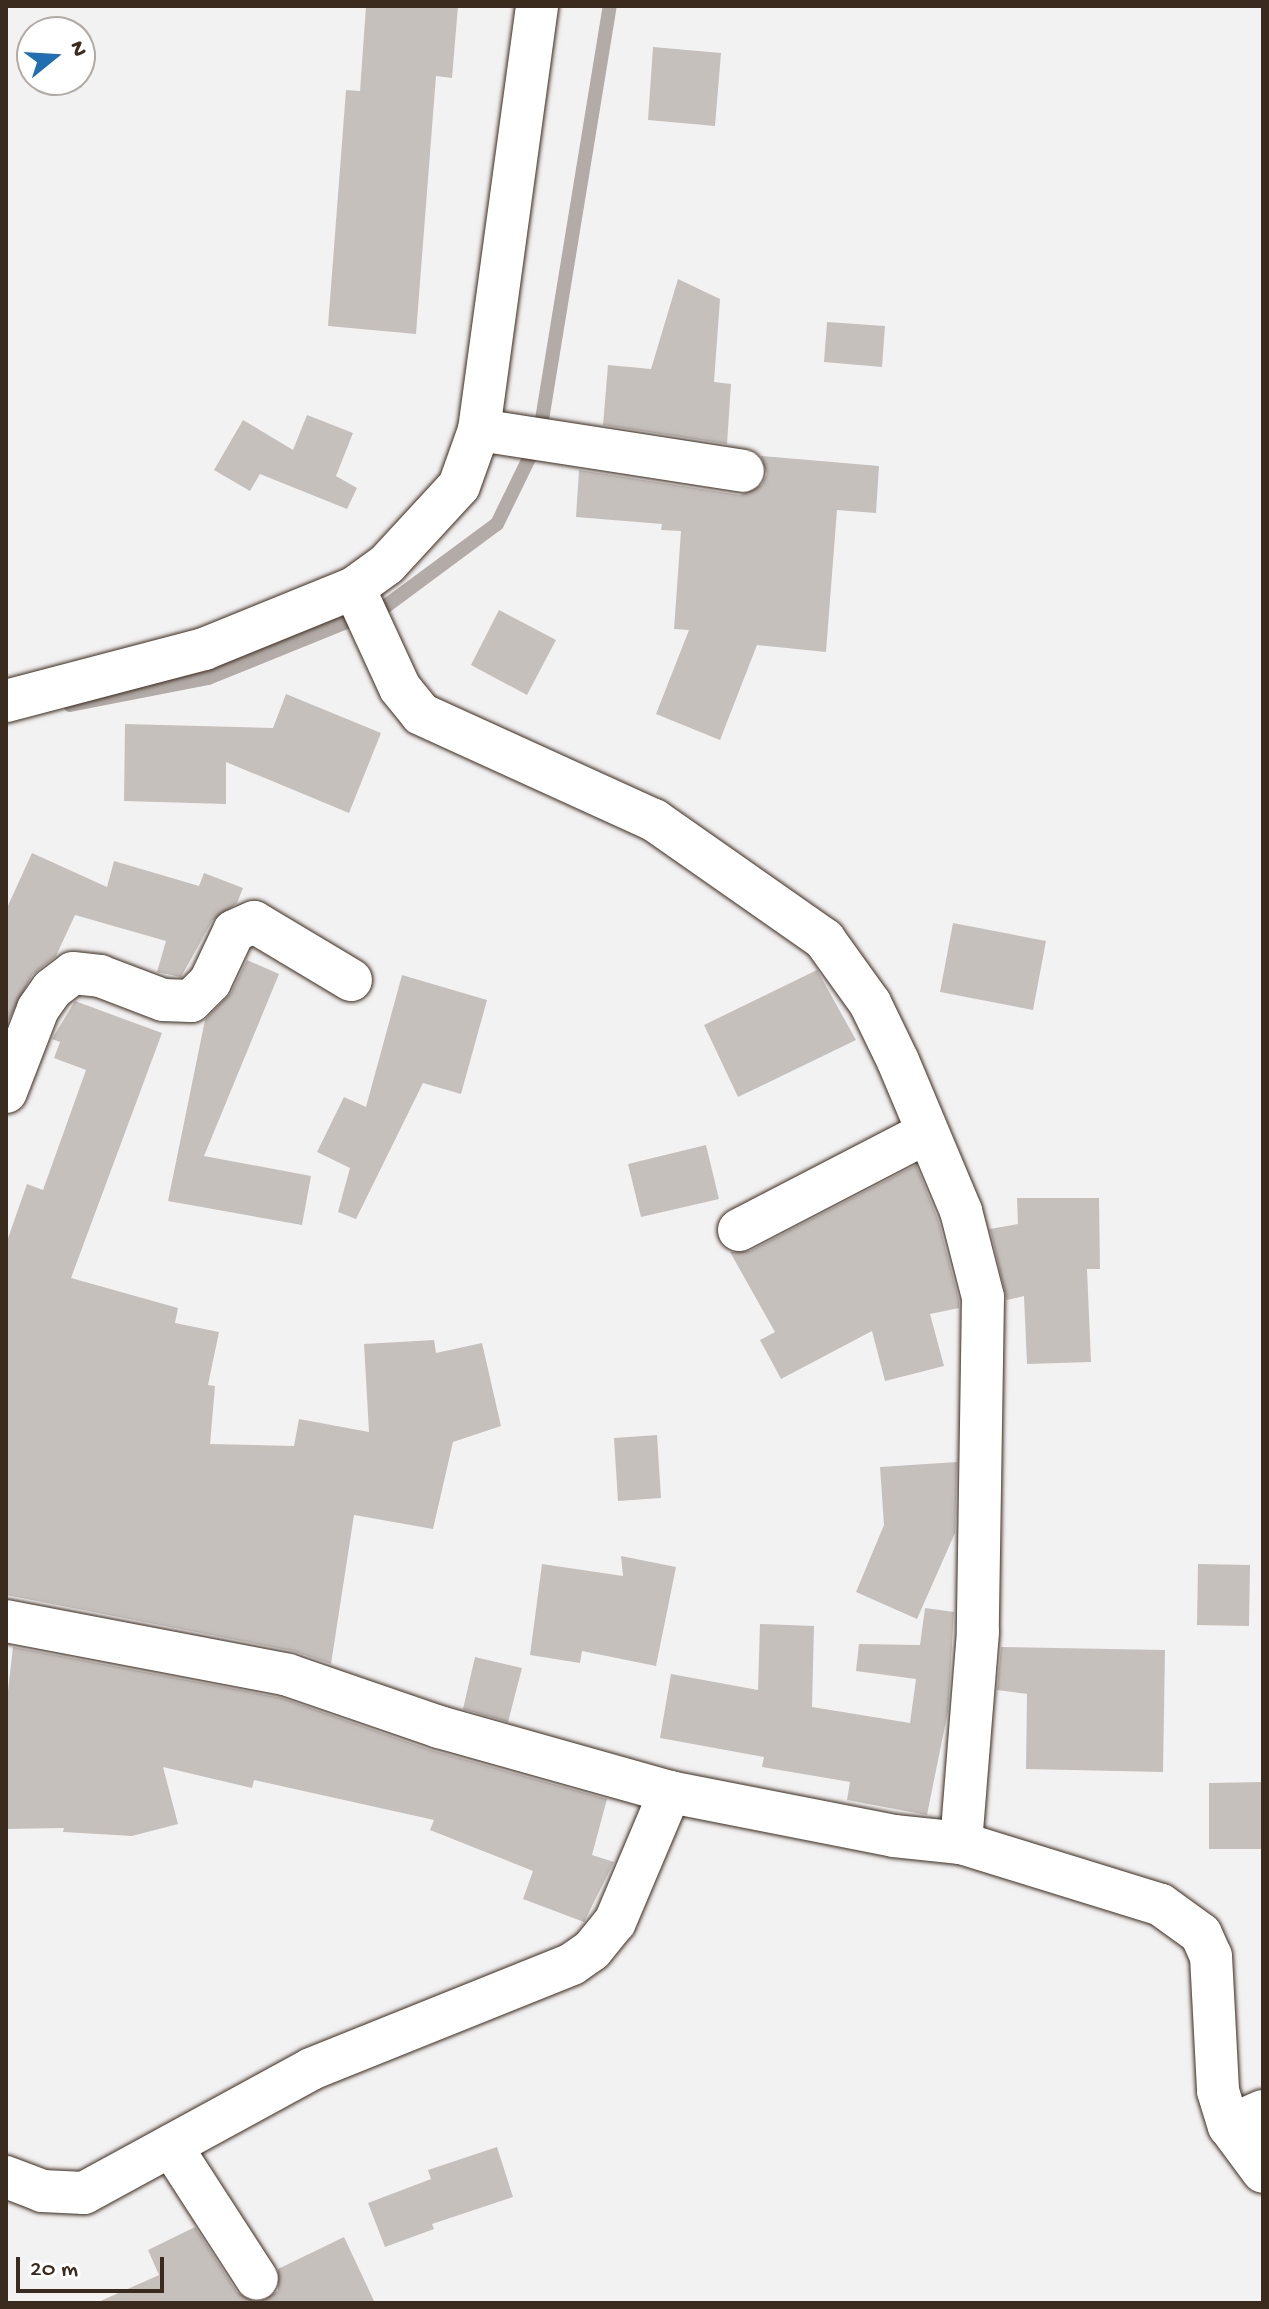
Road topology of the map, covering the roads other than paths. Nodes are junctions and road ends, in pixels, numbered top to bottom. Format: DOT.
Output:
graph roads {
  1 [pos="537,6"];
  2 [pos="479,430"];
  3 [pos="743,471"];
  4 [pos="362,606"];
  5 [pos="6,701"];
  6 [pos="351,980"];
  7 [pos="6,1092"];
  8 [pos="926,1133"];
  9 [pos="739,1230"];
  10 [pos="6,1621"];
  11 [pos="670,1792"];
  12 [pos="961,1843"];
  13 [pos="1246,2118"];
  14 [pos="171,2146"];
  15 [pos="1263,2172"];
  16 [pos="6,2177"];
  17 [pos="257,2279"];
  1 -- 2 [label="street"];
  2 -- 3 [label="street"];
  2 -- 4 [label="street"];
  4 -- 5 [label="street"];
  4 -- 8 [label="street"];
  6 -- 7 [label="street"];
  8 -- 9 [label="street"];
  8 -- 12 [label="street"];
  10 -- 11 [label="street"];
  11 -- 12 [label="street"];
  11 -- 14 [label="street"];
  12 -- 13 [label="street"];
  13 -- 15 [label="street"];
  14 -- 16 [label="street"];
  14 -- 17 [label="street"];
}
